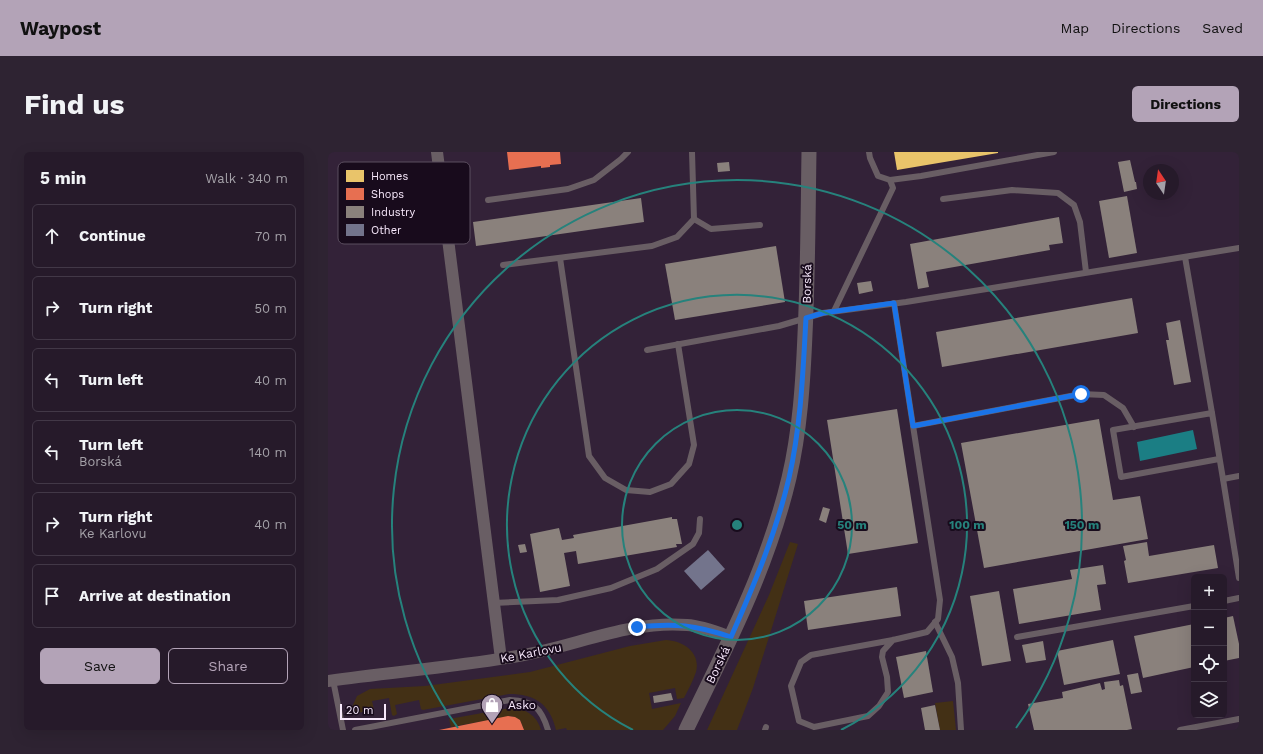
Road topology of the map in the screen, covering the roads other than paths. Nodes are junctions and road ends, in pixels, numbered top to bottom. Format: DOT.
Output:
graph roads {
  1 [pos="437,152"];
  2 [pos="628,152"];
  3 [pos="692,152"];
  4 [pos="809,152"];
  5 [pos="869,152"];
  6 [pos="1054,152"];
  7 [pos="438,162"];
  8 [pos="890,180"];
  9 [pos="943,199"];
  10 [pos="488,200"];
  11 [pos="694,219"];
  12 [pos="760,225"];
  13 [pos="448,244"];
  14 [pos="1239,248"];
  15 [pos="1185,257"];
  16 [pos="560,258"];
  17 [pos="503,265"];
  18 [pos="1086,272"];
  19 [pos="894,303"];
  20 [pos="834,311"];
  21 [pos="806,318"];
  22 [pos="678,344"];
  23 [pos="647,350"];
  24 [pos="1212,413"];
  25 [pos="913,426"];
  26 [pos="1134,427"];
  27 [pos="1219,459"];
  28 [pos="1239,476"];
  29 [pos="1223,479"];
  30 [pos="700,519"];
  31 [pos="1239,578"];
  32 [pos="1239,598"];
  33 [pos="1227,600"];
  34 [pos="493,603"];
  35 [pos="1191,607"];
  36 [pos="935,622"];
  37 [pos="731,637"];
  38 [pos="1017,637"];
  39 [pos="893,640"];
  40 [pos="501,659"];
  41 [pos="330,680"];
  42 [pos="1239,719"];
  43 [pos="343,730"];
  44 [pos="355,730"];
  45 [pos="548,730"];
  46 [pos="686,730"];
  47 [pos="961,730"];
  48 [pos="1180,730"];
  1 -- 7 [label="street"];
  2 -- 10 [label="lane"];
  3 -- 11 [label="lane"];
  4 -- 21 [label="street, Borská"];
  5 -- 8 [label="lane"];
  6 -- 8 [label="lane"];
  8 -- 20 [label="lane"];
  9 -- 18 [label="lane"];
  11 -- 12 [label="lane"];
  11 -- 16 [label="lane"];
  13 -- 34 [label="street"];
  14 -- 15 [label="lane"];
  15 -- 18 [label="lane"];
  15 -- 24 [label="lane"];
  16 -- 17 [label="lane"];
  16 -- 22 [label="lane"];
  18 -- 19 [label="lane"];
  19 -- 20 [label="lane"];
  19 -- 25 [label="lane"];
  20 -- 21 [label="lane"];
  21 -- 22 [label="lane"];
  21 -- 37 [label="street, Borská"];
  22 -- 23 [label="lane"];
  24 -- 26 [label="lane"];
  24 -- 27 [label="lane"];
  25 -- 26 [label="lane"];
  25 -- 36 [label="lane"];
  26 -- 27 [label="lane"];
  27 -- 29 [label="lane"];
  28 -- 29 [label="lane"];
  29 -- 31 [label="lane"];
  30 -- 34 [label="lane"];
  32 -- 33 [label="lane"];
  34 -- 40 [label="street"];
  35 -- 38 [label="lane"];
  36 -- 39 [label="lane"];
  36 -- 47 [label="lane"];
  37 -- 40 [label="street, Ke Karlovu"];
  37 -- 46 [label="street, Borská"];
  39 -- 39 [label="lane"];
  40 -- 41 [label="street, Ke Karlovu"];
  41 -- 43 [label="lane"];
  42 -- 48 [label="lane"];
  44 -- 45 [label="lane"];
}
